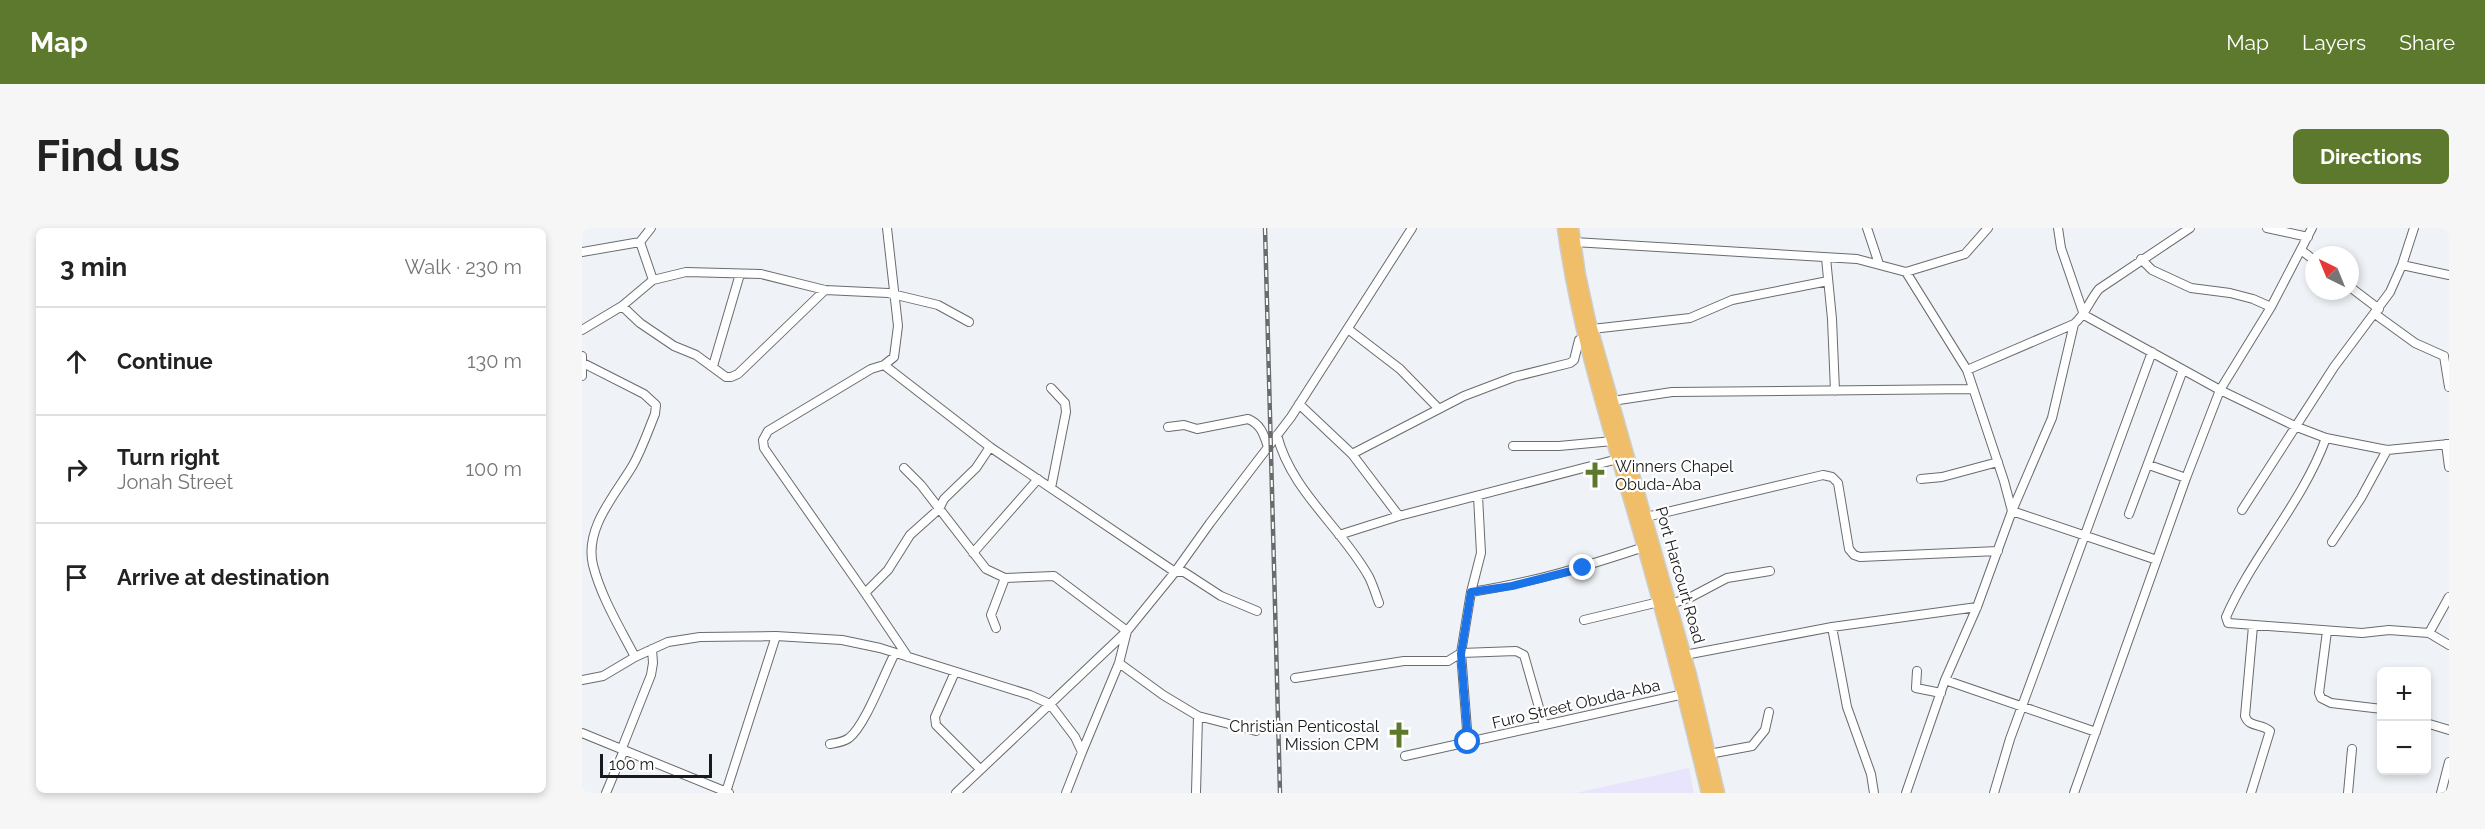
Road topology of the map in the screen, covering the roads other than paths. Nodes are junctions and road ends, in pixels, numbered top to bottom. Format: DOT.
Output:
graph roads {
  1 [pos="651,228"];
  2 [pos="887,228"];
  3 [pos="1412,228"];
  4 [pos="1564,228"];
  5 [pos="1572,228"];
  6 [pos="1867,228"];
  7 [pos="1988,228"];
  8 [pos="2058,228"];
  9 [pos="2190,228"];
  10 [pos="2267,228"];
  11 [pos="2312,228"];
  12 [pos="2414,228"];
  13 [pos="2308,237"];
  14 [pos="640,242"];
  15 [pos="1574,242"];
  16 [pos="2301,250"];
  17 [pos="582,252"];
  18 [pos="2305,253"];
  19 [pos="1826,258"];
  20 [pos="2141,259"];
  21 [pos="1879,264"];
  22 [pos="2402,265"];
  23 [pos="1906,272"];
  24 [pos="740,274"];
  25 [pos="2449,275"];
  26 [pos="653,280"];
  27 [pos="1828,281"];
  28 [pos="825,290"];
  29 [pos="2359,295"];
  30 [pos="895,296"];
  31 [pos="622,306"];
  32 [pos="2271,308"];
  33 [pos="2377,311"];
  34 [pos="2084,315"];
  35 [pos="969,322"];
  36 [pos="2074,324"];
  37 [pos="1348,329"];
  38 [pos="582,330"];
  39 [pos="1588,334"];
  40 [pos="2152,352"];
  41 [pos="2447,354"];
  42 [pos="582,356"];
  43 [pos="583,363"];
  44 [pos="885,365"];
  45 [pos="713,366"];
  46 [pos="2183,369"];
  47 [pos="1967,370"];
  48 [pos="582,376"];
  49 [pos="2449,387"];
  50 [pos="1051,388"];
  51 [pos="1973,389"];
  52 [pos="2220,390"];
  53 [pos="1835,391"];
  54 [pos="1612,401"];
  55 [pos="1299,404"];
  56 [pos="1439,409"];
  57 [pos="1168,427"];
  58 [pos="2297,427"];
  59 [pos="1277,435"];
  60 [pos="2326,438"];
  61 [pos="1613,441"];
  62 [pos="2447,444"];
  63 [pos="1513,446"];
  64 [pos="990,447"];
  65 [pos="1268,447"];
  66 [pos="2387,450"];
  67 [pos="1352,453"];
  68 [pos="1618,459"];
  69 [pos="1998,462"];
  70 [pos="2149,465"];
  71 [pos="2449,467"];
  72 [pos="904,468"];
  73 [pos="2186,478"];
  74 [pos="1038,479"];
  75 [pos="1921,479"];
  76 [pos="1051,488"];
  77 [pos="1478,495"];
  78 [pos="939,509"];
  79 [pos="2242,510"];
  80 [pos="2012,511"];
  81 [pos="2129,514"];
  82 [pos="1399,516"];
  83 [pos="1646,517"];
  84 [pos="1338,535"];
  85 [pos="2085,537"];
  86 [pos="2332,542"];
  87 [pos="1644,547"];
  88 [pos="1998,551"];
  89 [pos="973,553"];
  90 [pos="2157,560"];
  91 [pos="1770,571"];
  92 [pos="1176,572"];
  93 [pos="1005,578"];
  94 [pos="1471,592"];
  95 [pos="865,593"];
  96 [pos="2449,597"];
  97 [pos="1378,603"];
  98 [pos="1665,603"];
  99 [pos="1977,608"];
  100 [pos="1257,611"];
  101 [pos="1584,620"];
  102 [pos="2253,626"];
  103 [pos="1832,627"];
  104 [pos="996,628"];
  105 [pos="1126,631"];
  106 [pos="2327,631"];
  107 [pos="2429,633"];
  108 [pos="776,636"];
  109 [pos="2449,645"];
  110 [pos="652,649"];
  111 [pos="895,653"];
  112 [pos="1461,654"];
  113 [pos="1685,655"];
  114 [pos="635,657"];
  115 [pos="909,658"];
  116 [pos="1119,663"];
  117 [pos="1917,671"];
  118 [pos="955,672"];
  119 [pos="1295,678"];
  120 [pos="582,680"];
  121 [pos="1945,680"];
  122 [pos="1941,693"];
  123 [pos="1684,694"];
  124 [pos="1050,704"];
  125 [pos="2023,707"];
  126 [pos="2377,708"];
  127 [pos="1769,712"];
  128 [pos="1198,716"];
  129 [pos="2431,724"];
  130 [pos="1544,725"];
  131 [pos="2449,730"];
  132 [pos="1256,731"];
  133 [pos="2096,732"];
  134 [pos="582,733"];
  135 [pos="1468,742"];
  136 [pos="830,744"];
  137 [pos="623,749"];
  138 [pos="2352,749"];
  139 [pos="1083,752"];
  140 [pos="1709,754"];
  141 [pos="1405,756"];
  142 [pos="2449,762"];
  143 [pos="980,769"];
  144 [pos="606,793"];
  145 [pos="728,793"];
  146 [pos="956,793"];
  147 [pos="1066,793"];
  148 [pos="1196,793"];
  149 [pos="1708,793"];
  150 [pos="1718,793"];
  151 [pos="1874,793"];
  152 [pos="1906,793"];
  153 [pos="1994,793"];
  154 [pos="2074,793"];
  155 [pos="2251,793"];
  156 [pos="2348,793"];
  157 [pos="2441,793"];
  1 -- 14 [label="street"];
  2 -- 30 [label="street"];
  3 -- 37 [label="street"];
  4 -- 39 [label="highway, Port Harcourt Road"];
  5 -- 15 [label="highway, Port Harcourt Road"];
  6 -- 21 [label="street"];
  7 -- 23 [label="street"];
  8 -- 34 [label="street"];
  9 -- 20 [label="street"];
  10 -- 13 [label="street"];
  11 -- 13 [label="street"];
  12 -- 22 [label="street"];
  13 -- 16 [label="street"];
  14 -- 17 [label="street"];
  14 -- 26 [label="street"];
  15 -- 19 [label="street"];
  15 -- 39 [label="highway, Port Harcourt Road"];
  16 -- 18 [label="street"];
  16 -- 32 [label="street"];
  19 -- 21 [label="street"];
  19 -- 27 [label="street"];
  20 -- 32 [label="street"];
  20 -- 34 [label="street"];
  21 -- 23 [label="street"];
  22 -- 25 [label="street"];
  22 -- 33 [label="street"];
  23 -- 47 [label="street"];
  24 -- 26 [label="street"];
  24 -- 28 [label="street"];
  24 -- 45 [label="street"];
  26 -- 31 [label="street"];
  27 -- 39 [label="street"];
  27 -- 53 [label="street"];
  28 -- 30 [label="street"];
  28 -- 45 [label="street"];
  29 -- 33 [label="street"];
  30 -- 35 [label="street"];
  30 -- 44 [label="street"];
  31 -- 38 [label="street"];
  31 -- 45 [label="street"];
  32 -- 52 [label="street"];
  33 -- 41 [label="street"];
  33 -- 58 [label="street"];
  34 -- 36 [label="street"];
  34 -- 40 [label="street"];
  36 -- 47 [label="street"];
  36 -- 80 [label="street"];
  37 -- 55 [label="street"];
  37 -- 56 [label="street"];
  39 -- 54 [label="highway, Port Harcourt Road"];
  39 -- 56 [label="street"];
  39 -- 61 [label="highway, Port Harcourt Road"];
  40 -- 46 [label="street"];
  40 -- 85 [label="street"];
  41 -- 49 [label="street"];
  42 -- 43 [label="street"];
  43 -- 48 [label="street"];
  43 -- 114 [label="street"];
  44 -- 64 [label="street"];
  44 -- 95 [label="street"];
  46 -- 52 [label="street"];
  46 -- 70 [label="street"];
  47 -- 51 [label="street"];
  50 -- 76 [label="street"];
  51 -- 53 [label="street"];
  51 -- 69 [label="street"];
  52 -- 58 [label="street"];
  52 -- 73 [label="street"];
  53 -- 54 [label="street"];
  54 -- 83 [label="highway, Port Harcourt Road"];
  55 -- 59 [label="street"];
  55 -- 67 [label="street"];
  56 -- 67 [label="street"];
  57 -- 65 [label="street"];
  58 -- 60 [label="street"];
  58 -- 79 [label="street"];
  59 -- 65 [label="street"];
  59 -- 84 [label="street"];
  60 -- 66 [label="street"];
  60 -- 102 [label="street"];
  61 -- 63 [label="street"];
  61 -- 68 [label="highway, Port Harcourt Road"];
  62 -- 66 [label="street"];
  62 -- 71 [label="street"];
  64 -- 74 [label="street"];
  64 -- 78 [label="street"];
  65 -- 92 [label="street"];
  66 -- 86 [label="street"];
  67 -- 82 [label="street"];
  68 -- 77 [label="street"];
  68 -- 87 [label="highway, Port Harcourt Road"];
  69 -- 75 [label="street"];
  69 -- 80 [label="street"];
  70 -- 73 [label="street"];
  70 -- 81 [label="street"];
  72 -- 78 [label="street"];
  73 -- 90 [label="street"];
  74 -- 76 [label="street"];
  74 -- 89 [label="street"];
  76 -- 92 [label="street"];
  77 -- 82 [label="street"];
  77 -- 94 [label="street"];
  78 -- 89 [label="street"];
  78 -- 95 [label="street"];
  80 -- 85 [label="street"];
  80 -- 88 [label="street"];
  82 -- 84 [label="street"];
  83 -- 88 [label="street"];
  83 -- 98 [label="highway, Port Harcourt Road"];
  84 -- 97 [label="street"];
  85 -- 90 [label="street"];
  85 -- 125 [label="street"];
  87 -- 94 [label="street"];
  87 -- 98 [label="highway, Port Harcourt Road"];
  88 -- 99 [label="street"];
  89 -- 93 [label="street"];
  90 -- 133 [label="street"];
  91 -- 98 [label="street"];
  92 -- 100 [label="street"];
  92 -- 105 [label="street"];
  93 -- 104 [label="street"];
  93 -- 105 [label="street"];
  94 -- 112 [label="street"];
  95 -- 115 [label="street"];
  96 -- 107 [label="street"];
  98 -- 101 [label="street"];
  98 -- 113 [label="highway, Port Harcourt Road"];
  98 -- 123 [label="highway, Port Harcourt Road"];
  99 -- 103 [label="street"];
  99 -- 121 [label="street"];
  102 -- 106 [label="street"];
  102 -- 155 [label="street"];
  103 -- 113 [label="street"];
  103 -- 151 [label="street"];
  105 -- 116 [label="street"];
  105 -- 124 [label="street"];
  106 -- 107 [label="street"];
  106 -- 126 [label="street"];
  107 -- 109 [label="street"];
  108 -- 110 [label="street"];
  108 -- 111 [label="street"];
  108 -- 145 [label="street"];
  110 -- 114 [label="street"];
  110 -- 137 [label="street"];
  111 -- 115 [label="street"];
  111 -- 136 [label="street"];
  112 -- 119 [label="street"];
  112 -- 130 [label="street"];
  112 -- 135 [label="street"];
  113 -- 140 [label="highway, Port Harcourt Road"];
  114 -- 120 [label="street"];
  115 -- 118 [label="street"];
  116 -- 128 [label="street"];
  116 -- 139 [label="street"];
  117 -- 122 [label="street"];
  118 -- 124 [label="street"];
  118 -- 143 [label="street"];
  121 -- 122 [label="street"];
  121 -- 125 [label="street"];
  122 -- 152 [label="street"];
  123 -- 130 [label="street, Furo Street Obuda-Aba"];
  123 -- 149 [label="highway, Port Harcourt Road"];
  124 -- 139 [label="street"];
  124 -- 143 [label="street"];
  125 -- 133 [label="street"];
  125 -- 153 [label="street"];
  127 -- 140 [label="street"];
  128 -- 132 [label="street"];
  128 -- 148 [label="street"];
  129 -- 131 [label="street"];
  130 -- 135 [label="street, Furo Street Obuda-Aba"];
  133 -- 154 [label="street"];
  134 -- 137 [label="street"];
  135 -- 141 [label="street, Furo Street Obuda-Aba"];
  137 -- 144 [label="street"];
  137 -- 145 [label="street"];
  138 -- 156 [label="street"];
  139 -- 147 [label="street"];
  140 -- 150 [label="highway, Port Harcourt Road"];
  142 -- 157 [label="street"];
  143 -- 146 [label="street"];
}
